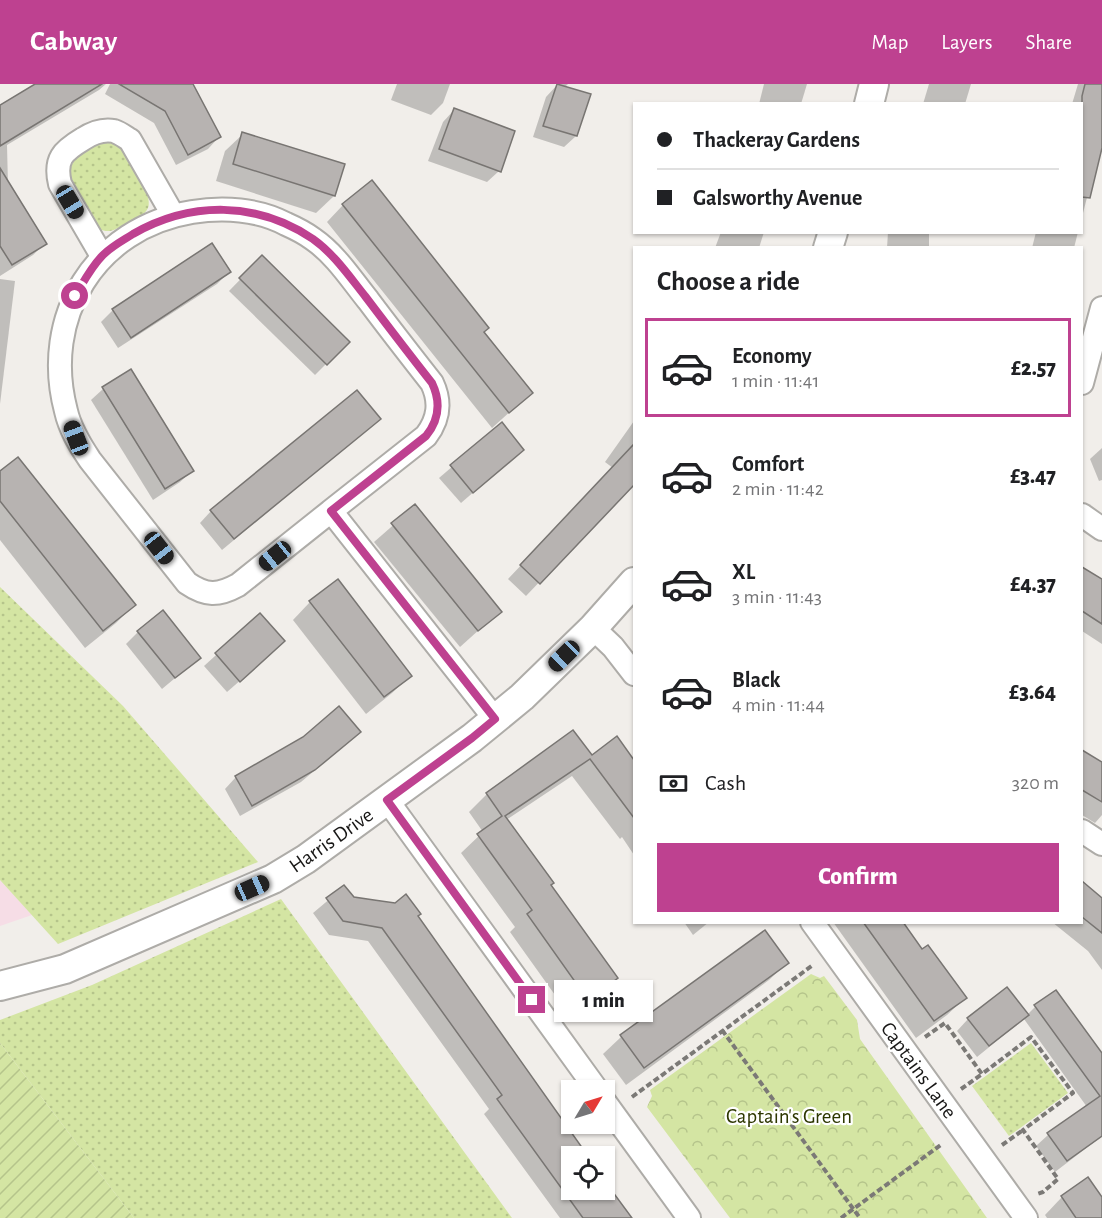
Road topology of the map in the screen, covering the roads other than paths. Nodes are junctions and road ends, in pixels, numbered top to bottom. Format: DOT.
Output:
graph roads {
  1 [pos="874,84"];
  2 [pos="870,102"];
  3 [pos="172,215"];
  4 [pos="102,256"];
  5 [pos="1102,308"];
  6 [pos="1083,379"];
  7 [pos="331,511"];
  8 [pos="1083,516"];
  9 [pos="1102,529"];
  10 [pos="633,583"];
  11 [pos="593,628"];
  12 [pos="633,673"];
  13 [pos="495,719"];
  14 [pos="387,800"];
  15 [pos="1083,832"];
  16 [pos="1102,844"];
  17 [pos="813,924"];
  18 [pos="0,986"];
  19 [pos="590,1080"];
  20 [pos="615,1116"];
  21 [pos="1021,1210"];
  22 [pos="689,1218"];
  1 -- 2 [label="street"];
  3 -- 4 [label="street"];
  3 -- 4 [label="street"];
  3 -- 7 [label="street"];
  4 -- 7 [label="street"];
  5 -- 6 [label="street"];
  7 -- 13 [label="street"];
  8 -- 9 [label="street"];
  10 -- 11 [label="street, Harris Drive"];
  11 -- 12 [label="street"];
  11 -- 13 [label="street, Harris Drive"];
  13 -- 14 [label="street, Harris Drive"];
  14 -- 18 [label="street, Harris Drive"];
  14 -- 19 [label="street"];
  15 -- 16 [label="street"];
  17 -- 21 [label="street, Captains Lane"];
  20 -- 22 [label="street"];
}
